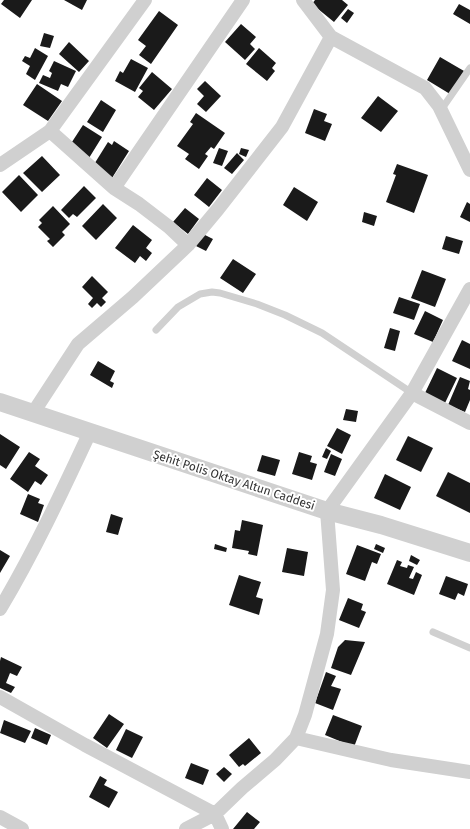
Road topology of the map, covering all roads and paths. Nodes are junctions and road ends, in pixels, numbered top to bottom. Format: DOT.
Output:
graph roads {
  1 [pos="143,0"];
  2 [pos="243,0"];
  3 [pos="303,0"];
  4 [pos="331,37"];
  5 [pos="470,68"];
  6 [pos="441,110"];
  7 [pos="50,131"];
  8 [pos="0,165"];
  9 [pos="470,170"];
  10 [pos="114,188"];
  11 [pos="188,245"];
  12 [pos="470,289"];
  13 [pos="156,330"];
  14 [pos="412,393"];
  15 [pos="0,402"];
  16 [pos="33,413"];
  17 [pos="470,423"];
  18 [pos="90,432"];
  19 [pos="327,511"];
  20 [pos="470,553"];
  21 [pos="0,609"];
  22 [pos="433,632"];
  23 [pos="470,648"];
  24 [pos="0,697"];
  25 [pos="296,738"];
  26 [pos="470,772"];
  27 [pos="215,814"];
  28 [pos="0,817"];
  29 [pos="22,829"];
  30 [pos="186,829"];
  31 [pos="222,829"];
  1 -- 7 [label="street"];
  2 -- 10 [label="street"];
  3 -- 4 [label="street"];
  4 -- 6 [label="street"];
  4 -- 11 [label="street"];
  5 -- 6 [label="lane"];
  6 -- 9 [label="street"];
  7 -- 8 [label="street"];
  7 -- 10 [label="street"];
  10 -- 11 [label="street"];
  11 -- 16 [label="street"];
  12 -- 14 [label="street"];
  13 -- 14 [label="lane"];
  14 -- 17 [label="street"];
  14 -- 19 [label="street"];
  15 -- 16 [label="street, Şehit Polis Oktay Altun Caddesi"];
  16 -- 18 [label="street, Şehit Polis Oktay Altun Caddesi"];
  18 -- 19 [label="street, Şehit Polis Oktay Altun Caddesi"];
  18 -- 21 [label="street"];
  19 -- 20 [label="street, Şehit Polis Oktay Altun Caddesi"];
  19 -- 25 [label="street"];
  22 -- 23 [label="lane"];
  24 -- 27 [label="street"];
  25 -- 26 [label="street"];
  25 -- 27 [label="street"];
  27 -- 30 [label="street"];
  27 -- 31 [label="street"];
  28 -- 29 [label="street"];
}
